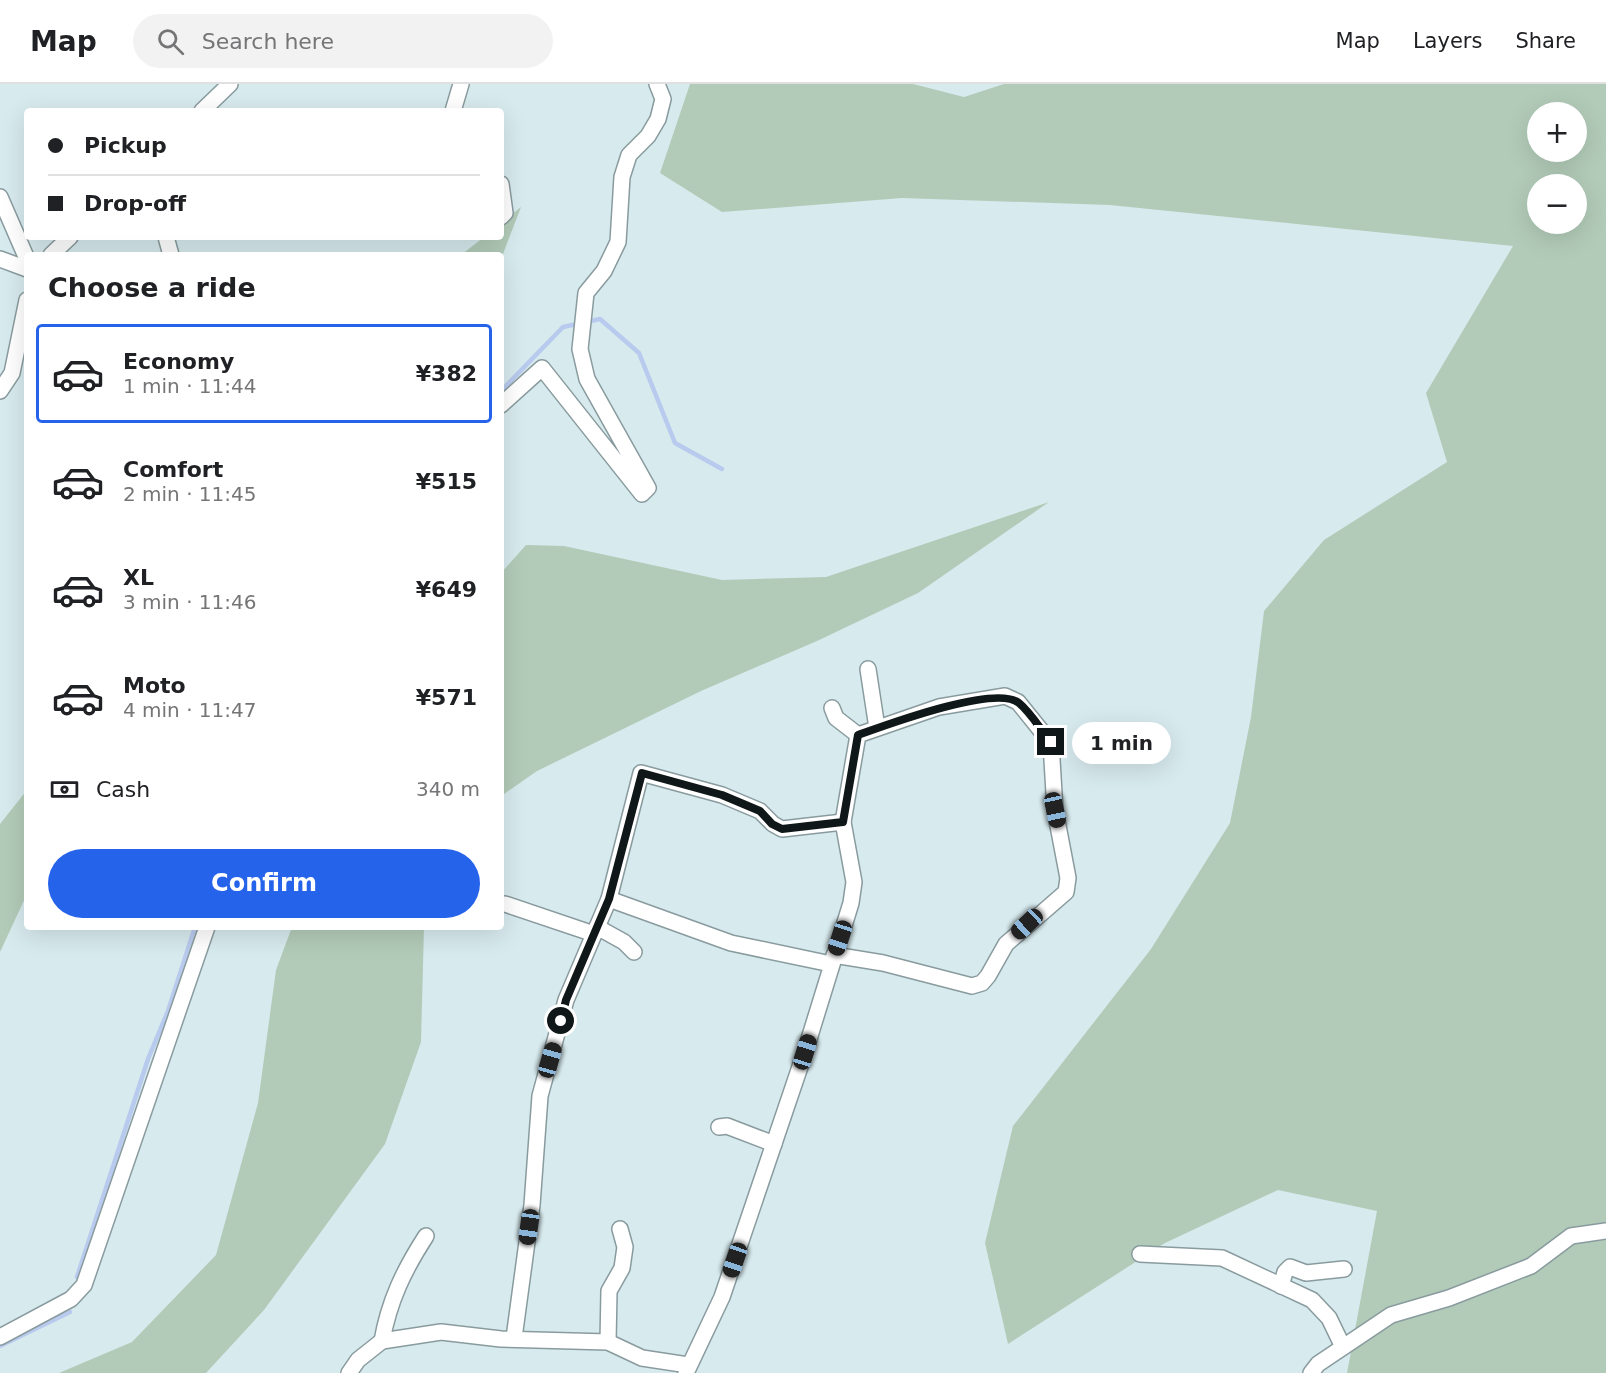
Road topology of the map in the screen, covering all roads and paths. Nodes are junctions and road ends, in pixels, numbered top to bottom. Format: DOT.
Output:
graph roads {
  1 [pos="230,84"];
  2 [pos="461,84"];
  3 [pos="657,84"];
  4 [pos="205,108"];
  5 [pos="454,108"];
  6 [pos="0,197"];
  7 [pos="67,240"];
  8 [pos="24,252"];
  9 [pos="54,252"];
  10 [pos="0,259"];
  11 [pos="24,268"];
  12 [pos="24,326"];
  13 [pos="4,375"];
  14 [pos="0,391"];
  15 [pos="504,402"];
  16 [pos="868,669"];
  17 [pos="832,708"];
  18 [pos="877,728"];
  19 [pos="858,735"];
  20 [pos="843,822"];
  21 [pos="609,899"];
  22 [pos="505,904"];
  23 [pos="206,930"];
  24 [pos="595,931"];
  25 [pos="634,952"];
  26 [pos="833,959"];
  27 [pos="719,1127"];
  28 [pos="774,1144"];
  29 [pos="620,1229"];
  30 [pos="1606,1232"];
  31 [pos="426,1236"];
  32 [pos="1140,1254"];
  33 [pos="1344,1269"];
  34 [pos="1281,1286"];
  35 [pos="0,1337"];
  36 [pos="514,1338"];
  37 [pos="381,1341"];
  38 [pos="608,1342"];
  39 [pos="1343,1347"];
  40 [pos="687,1369"];
  41 [pos="349,1373"];
  42 [pos="1311,1373"];
  1 -- 4 [label="street"];
  2 -- 5 [label="street"];
  3 -- 15 [label="street"];
  6 -- 8 [label="street"];
  7 -- 9 [label="street"];
  10 -- 11 [label="street"];
  12 -- 13 [label="street"];
  13 -- 14 [label="street"];
  16 -- 18 [label="street"];
  17 -- 19 [label="street"];
  18 -- 19 [label="street"];
  18 -- 26 [label="street"];
  19 -- 20 [label="street"];
  20 -- 21 [label="street"];
  20 -- 26 [label="street"];
  21 -- 24 [label="street"];
  21 -- 26 [label="street"];
  22 -- 24 [label="street"];
  23 -- 35 [label="street"];
  24 -- 25 [label="street"];
  24 -- 36 [label="street"];
  26 -- 28 [label="street"];
  27 -- 28 [label="street"];
  28 -- 40 [label="street"];
  29 -- 38 [label="street"];
  30 -- 39 [label="street"];
  31 -- 37 [label="street"];
  32 -- 34 [label="street"];
  33 -- 34 [label="street"];
  34 -- 39 [label="street"];
  36 -- 37 [label="street"];
  36 -- 38 [label="street"];
  37 -- 41 [label="street"];
  38 -- 40 [label="street"];
  39 -- 42 [label="street"];
}
